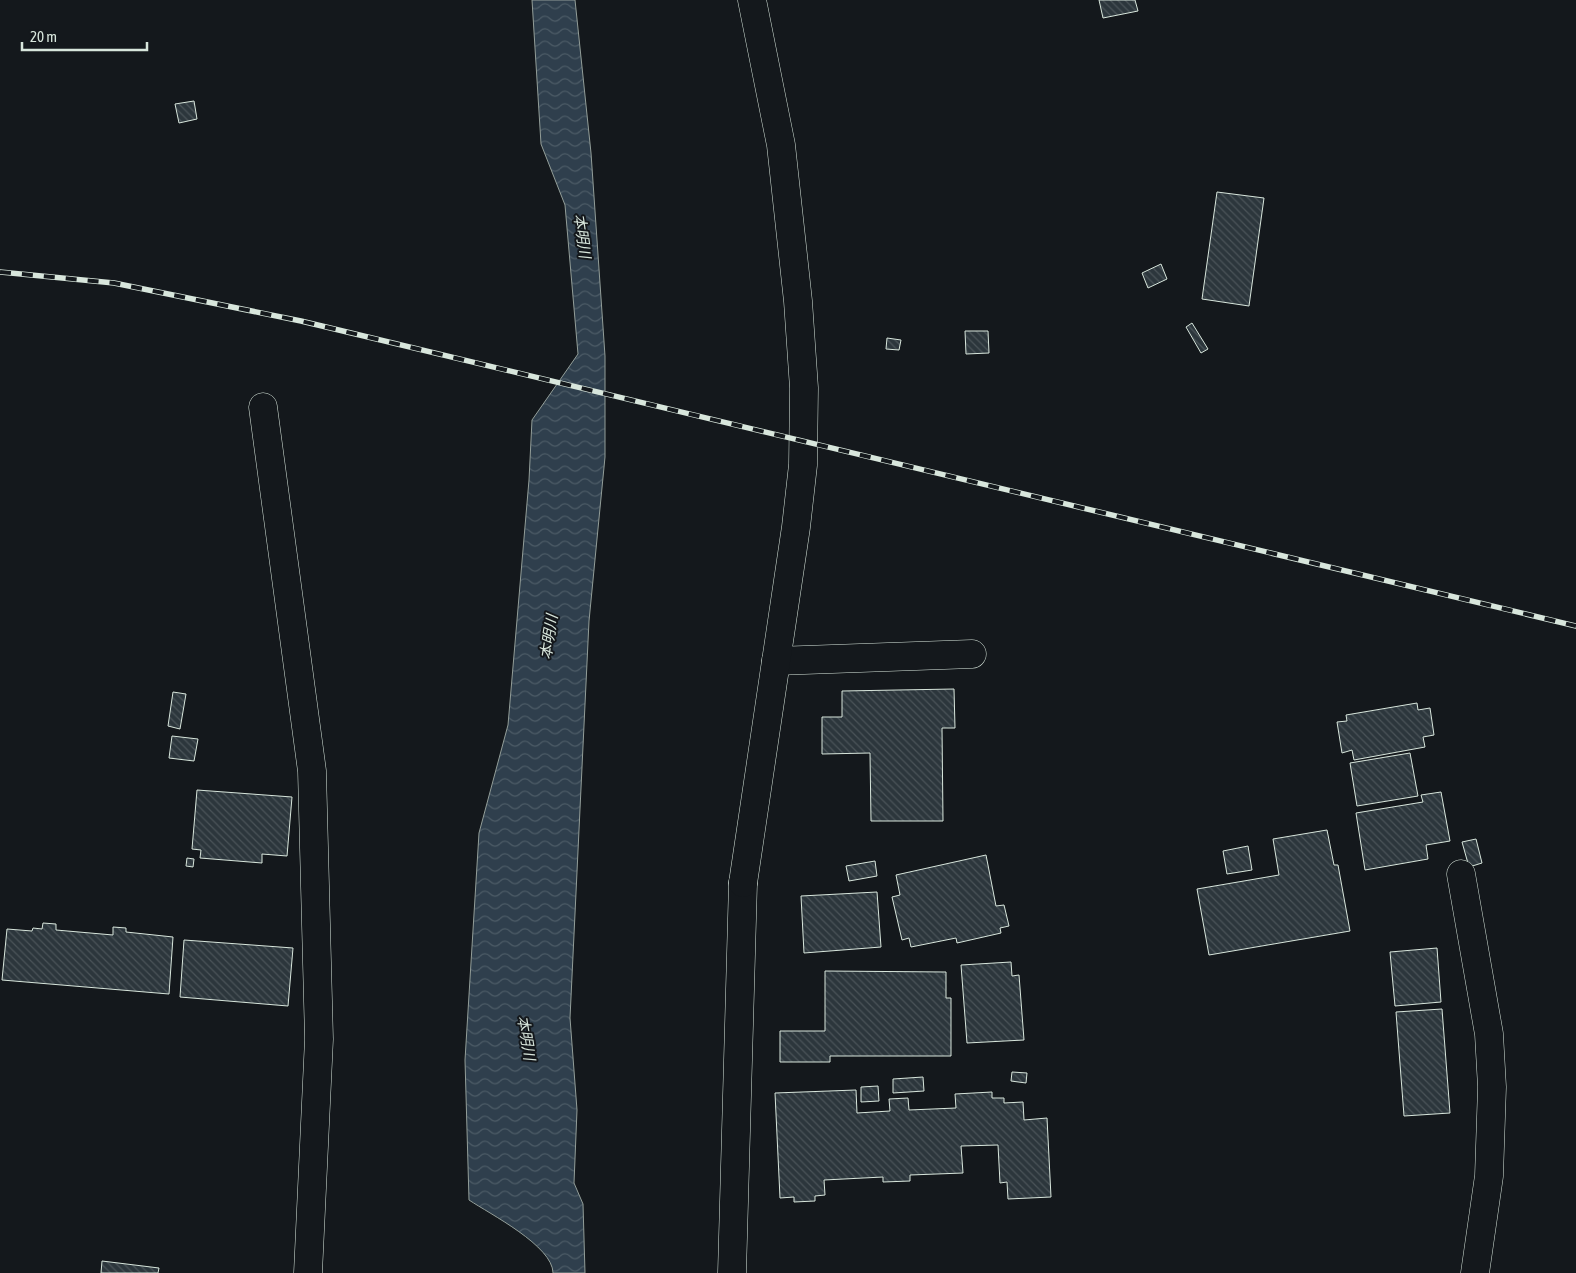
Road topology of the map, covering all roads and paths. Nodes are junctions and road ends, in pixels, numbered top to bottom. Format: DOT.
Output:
graph roads {
  1 [pos="752,0"];
  2 [pos="263,407"];
  3 [pos="972,654"];
  4 [pos="776,661"];
  5 [pos="1461,874"];
  6 [pos="308,1273"];
  7 [pos="732,1273"];
  8 [pos="1475,1273"];
  1 -- 4 [label="street"];
  2 -- 6 [label="street"];
  3 -- 4 [label="street"];
  4 -- 7 [label="street"];
  5 -- 8 [label="street"];
}
